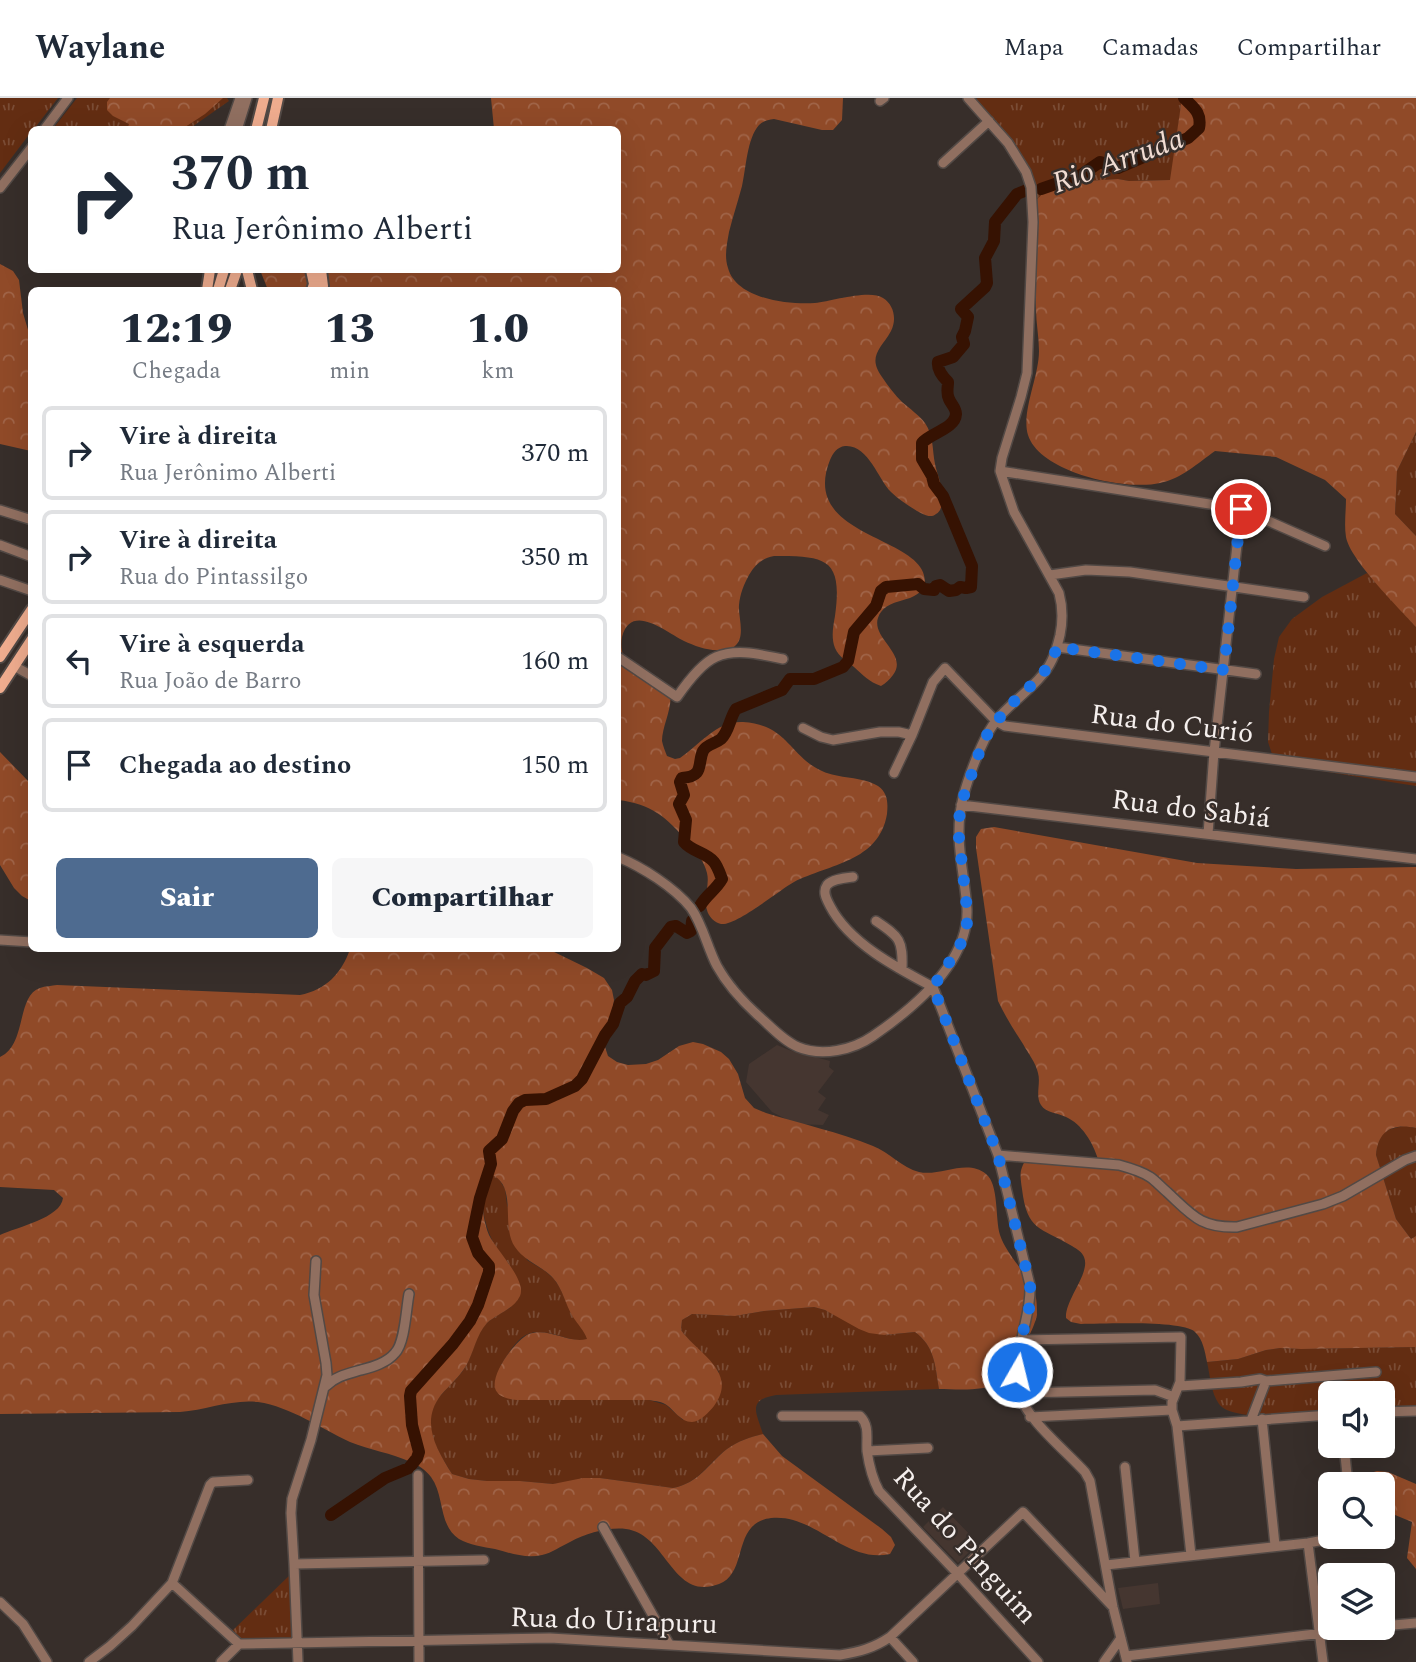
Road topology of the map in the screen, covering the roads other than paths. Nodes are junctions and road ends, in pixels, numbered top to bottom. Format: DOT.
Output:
graph roads {
  1 [pos="68,98"];
  2 [pos="240,98"];
  3 [pos="247,98"];
  4 [pos="264,98"];
  5 [pos="278,98"];
  6 [pos="968,98"];
  7 [pos="989,121"];
  8 [pos="47,126"];
  9 [pos="230,126"];
  10 [pos="238,126"];
  11 [pos="257,126"];
  12 [pos="272,126"];
  13 [pos="28,152"];
  14 [pos="943,163"];
  15 [pos="0,188"];
  16 [pos="1000,471"];
  17 [pos="1241,509"];
  18 [pos="0,510"];
  19 [pos="28,519"];
  20 [pos="0,545"];
  21 [pos="1325,545"];
  22 [pos="28,556"];
  23 [pos="1049,575"];
  24 [pos="0,580"];
  25 [pos="1233,588"];
  26 [pos="28,590"];
  27 [pos="1304,597"];
  28 [pos="28,616"];
  29 [pos="28,645"];
  30 [pos="1057,647"];
  31 [pos="0,657"];
  32 [pos="621,659"];
  33 [pos="783,659"];
  34 [pos="14,666"];
  35 [pos="1224,670"];
  36 [pos="28,674"];
  37 [pos="1255,674"];
  38 [pos="0,688"];
  39 [pos="996,721"];
  40 [pos="803,727"];
  41 [pos="912,734"];
  42 [pos="1214,752"];
  43 [pos="894,773"];
  44 [pos="1416,777"];
  45 [pos="961,804"];
  46 [pos="1208,834"];
  47 [pos="621,859"];
  48 [pos="1416,859"];
  49 [pos="853,877"];
  50 [pos="876,921"];
  51 [pos="0,940"];
  52 [pos="28,942"];
  53 [pos="902,970"];
  54 [pos="933,987"];
  55 [pos="998,1155"];
  56 [pos="1416,1156"];
  57 [pos="316,1261"];
  58 [pos="409,1294"];
  59 [pos="1021,1340"];
  60 [pos="1376,1372"];
  61 [pos="1266,1381"];
  62 [pos="326,1386"];
  63 [pos="1180,1386"];
  64 [pos="1019,1393"];
  65 [pos="1174,1396"];
  66 [pos="1172,1410"];
  67 [pos="1416,1411"];
  68 [pos="1395,1412"];
  69 [pos="782,1416"];
  70 [pos="1030,1416"];
  71 [pos="1318,1416"];
  72 [pos="1262,1419"];
  73 [pos="1251,1420"];
  74 [pos="1177,1426"];
  75 [pos="928,1448"];
  76 [pos="867,1451"];
  77 [pos="1125,1466"];
  78 [pos="418,1475"];
  79 [pos="248,1479"];
  80 [pos="603,1527"];
  81 [pos="1318,1541"];
  82 [pos="1308,1543"];
  83 [pos="1275,1545"];
  84 [pos="1191,1555"];
  85 [pos="485,1560"];
  86 [pos="1135,1561"];
  87 [pos="418,1562"];
  88 [pos="295,1564"];
  89 [pos="1106,1565"];
  90 [pos="958,1574"];
  91 [pos="172,1583"];
  92 [pos="0,1602"];
  93 [pos="1113,1607"];
  94 [pos="1318,1617"];
  95 [pos="1416,1623"];
  96 [pos="1395,1625"];
  97 [pos="1318,1632"];
  98 [pos="890,1637"];
  99 [pos="1121,1638"];
  100 [pos="1321,1640"];
  101 [pos="418,1641"];
  102 [pos="297,1643"];
  103 [pos="239,1644"];
  104 [pos="669,1644"];
  105 [pos="1126,1659"];
  106 [pos="47,1662"];
  107 [pos="89,1662"];
  108 [pos="221,1662"];
  109 [pos="298,1662"];
  110 [pos="419,1662"];
  111 [pos="913,1662"];
  112 [pos="1038,1662"];
  113 [pos="1104,1662"];
  114 [pos="1323,1662"];
  1 -- 8 [label="street"];
  2 -- 9 [label="street"];
  3 -- 10 [label="street"];
  4 -- 11 [label="main road"];
  5 -- 12 [label="main road"];
  6 -- 7 [label="street"];
  7 -- 14 [label="street"];
  7 -- 16 [label="street"];
  13 -- 15 [label="street"];
  16 -- 17 [label="street"];
  16 -- 23 [label="street"];
  17 -- 21 [label="street"];
  17 -- 25 [label="street"];
  18 -- 19 [label="street"];
  20 -- 22 [label="street"];
  23 -- 25 [label="street"];
  23 -- 30 [label="street"];
  24 -- 26 [label="street"];
  25 -- 27 [label="street"];
  25 -- 35 [label="street"];
  28 -- 31 [label="main road"];
  29 -- 34 [label="main road"];
  30 -- 35 [label="street"];
  30 -- 39 [label="street"];
  32 -- 33 [label="street"];
  34 -- 36 [label="street"];
  34 -- 38 [label="main road"];
  35 -- 37 [label="street"];
  35 -- 42 [label="street"];
  39 -- 41 [label="street"];
  39 -- 42 [label="street, Rua do Curió"];
  39 -- 45 [label="street"];
  40 -- 41 [label="street"];
  41 -- 43 [label="street"];
  42 -- 44 [label="street, Rua do Curió"];
  42 -- 46 [label="street"];
  45 -- 46 [label="street, Rua do Sabiá"];
  45 -- 54 [label="street"];
  46 -- 48 [label="street, Rua do Sabiá"];
  47 -- 54 [label="street"];
  49 -- 53 [label="street"];
  50 -- 53 [label="street"];
  51 -- 52 [label="street"];
  53 -- 54 [label="street"];
  54 -- 55 [label="street"];
  55 -- 56 [label="street"];
  55 -- 59 [label="street"];
  57 -- 62 [label="street"];
  58 -- 62 [label="street"];
  59 -- 63 [label="street"];
  59 -- 64 [label="street"];
  60 -- 61 [label="street"];
  61 -- 63 [label="street"];
  61 -- 73 [label="street"];
  62 -- 88 [label="street"];
  63 -- 65 [label="street"];
  64 -- 65 [label="street"];
  64 -- 70 [label="street"];
  65 -- 66 [label="street"];
  66 -- 70 [label="street"];
  66 -- 74 [label="street"];
  67 -- 68 [label="street"];
  69 -- 76 [label="street, Rua do Pinguim"];
  70 -- 89 [label="street"];
  71 -- 72 [label="street"];
  72 -- 73 [label="street"];
  72 -- 83 [label="street"];
  73 -- 74 [label="street"];
  74 -- 84 [label="street"];
  75 -- 76 [label="street"];
  76 -- 90 [label="street, Rua do Pinguim"];
  77 -- 86 [label="street"];
  78 -- 87 [label="street"];
  79 -- 91 [label="street"];
  80 -- 104 [label="street"];
  81 -- 82 [label="street"];
  82 -- 83 [label="street"];
  82 -- 94 [label="street"];
  83 -- 84 [label="street"];
  84 -- 86 [label="street"];
  85 -- 87 [label="street"];
  86 -- 89 [label="street"];
  87 -- 88 [label="street"];
  87 -- 101 [label="street"];
  88 -- 102 [label="street"];
  89 -- 93 [label="street"];
  90 -- 93 [label="street, Rua do Uirapuru"];
  90 -- 98 [label="street, Rua do Uirapuru"];
  90 -- 112 [label="street, Rua do Pinguim"];
  91 -- 103 [label="street"];
  91 -- 107 [label="street"];
  92 -- 106 [label="street"];
  93 -- 99 [label="street"];
  95 -- 96 [label="street"];
  97 -- 105 [label="street"];
  98 -- 104 [label="street, Rua do Uirapuru"];
  98 -- 111 [label="street"];
  99 -- 105 [label="street"];
  99 -- 113 [label="street"];
  100 -- 114 [label="street"];
  101 -- 102 [label="street, Rua do Uirapuru"];
  101 -- 104 [label="street, Rua do Uirapuru"];
  101 -- 110 [label="street"];
  102 -- 103 [label="street, Rua do Uirapuru"];
  102 -- 109 [label="street"];
  103 -- 108 [label="street"];
}
